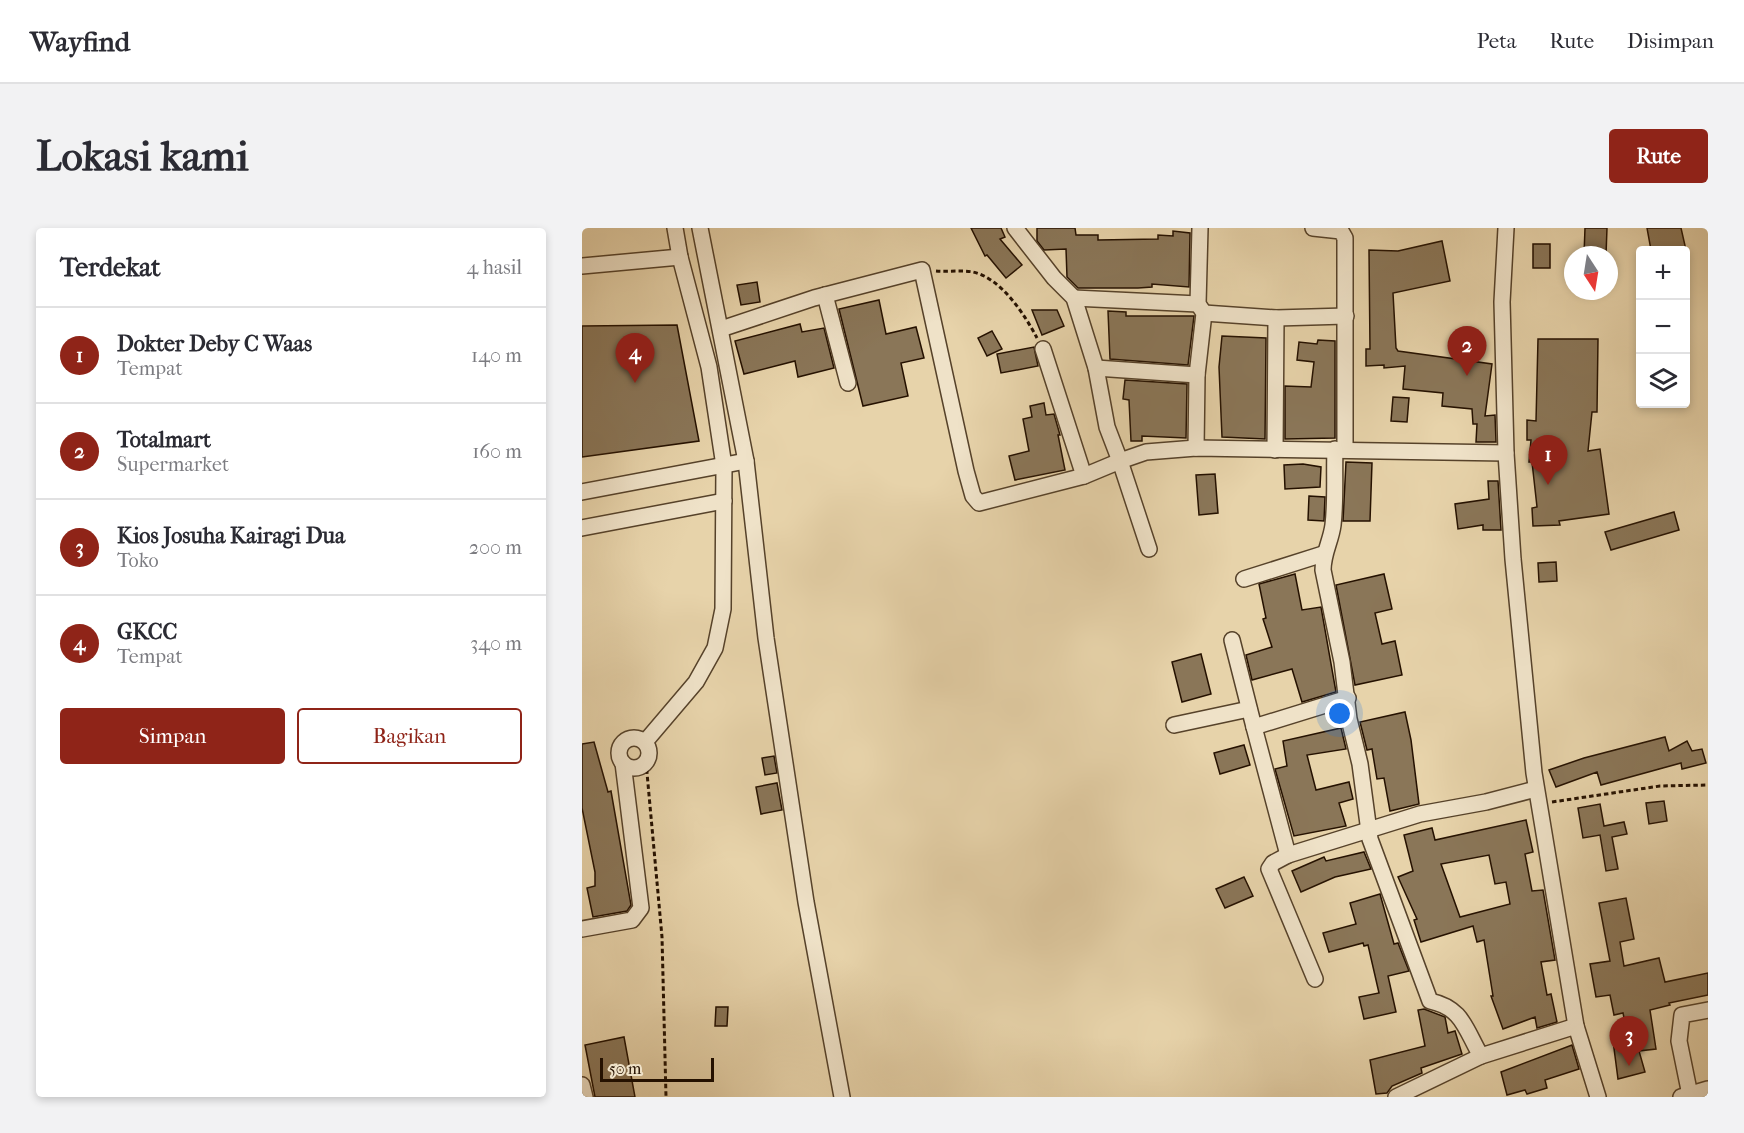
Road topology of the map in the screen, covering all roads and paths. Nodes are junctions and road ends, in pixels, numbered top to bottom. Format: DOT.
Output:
graph roads {
  1 [pos="675,228"];
  2 [pos="700,228"];
  3 [pos="1015,228"];
  4 [pos="1200,228"];
  5 [pos="1313,228"];
  6 [pos="1506,228"];
  7 [pos="680,257"];
  8 [pos="582,266"];
  9 [pos="922,270"];
  10 [pos="825,296"];
  11 [pos="1074,298"];
  12 [pos="1201,309"];
  13 [pos="1346,316"];
  14 [pos="1276,318"];
  15 [pos="721,329"];
  16 [pos="1043,349"];
  17 [pos="1096,368"];
  18 [pos="1197,375"];
  19 [pos="848,383"];
  20 [pos="1196,447"];
  21 [pos="1340,448"];
  22 [pos="1275,450"];
  23 [pos="1506,453"];
  24 [pos="746,461"];
  25 [pos="1120,461"];
  26 [pos="724,466"];
  27 [pos="1084,476"];
  28 [pos="582,492"];
  29 [pos="724,501"];
  30 [pos="582,528"];
  31 [pos="1149,549"];
  32 [pos="1323,554"];
  33 [pos="1244,579"];
  34 [pos="1232,640"];
  35 [pos="1348,698"];
  36 [pos="1249,709"];
  37 [pos="1174,725"];
  38 [pos="1254,727"];
  39 [pos="645,742"];
  40 [pos="646,762"];
  41 [pos="623,763"];
  42 [pos="1708,785"];
  43 [pos="1537,797"];
  44 [pos="1370,830"];
  45 [pos="1288,855"];
  46 [pos="582,928"];
  47 [pos="1315,979"];
  48 [pos="1708,1010"];
  49 [pos="1576,1026"];
  50 [pos="1481,1056"];
  51 [pos="582,1085"];
  52 [pos="1708,1089"];
  53 [pos="1685,1096"];
  54 [pos="585,1097"];
  55 [pos="666,1097"];
  56 [pos="842,1097"];
  57 [pos="1396,1097"];
  58 [pos="1598,1097"];
  1 -- 7 [label="street"];
  2 -- 15 [label="street"];
  3 -- 11 [label="street"];
  4 -- 12 [label="street"];
  5 -- 13 [label="street"];
  6 -- 23 [label="street"];
  7 -- 8 [label="street"];
  7 -- 26 [label="street"];
  9 -- 10 [label="street"];
  9 -- 16 [label="path"];
  9 -- 27 [label="street"];
  10 -- 15 [label="street"];
  10 -- 19 [label="street"];
  11 -- 12 [label="street"];
  11 -- 17 [label="street"];
  12 -- 14 [label="street"];
  12 -- 18 [label="street"];
  13 -- 14 [label="street"];
  13 -- 21 [label="street"];
  14 -- 22 [label="street"];
  15 -- 24 [label="street"];
  16 -- 27 [label="street"];
  17 -- 18 [label="street"];
  17 -- 25 [label="street"];
  18 -- 20 [label="street"];
  20 -- 22 [label="street"];
  20 -- 25 [label="street"];
  21 -- 22 [label="street"];
  21 -- 23 [label="street"];
  21 -- 32 [label="street"];
  23 -- 43 [label="street"];
  24 -- 26 [label="street"];
  24 -- 56 [label="street"];
  25 -- 27 [label="street"];
  25 -- 31 [label="street"];
  26 -- 28 [label="street"];
  26 -- 29 [label="street"];
  29 -- 30 [label="street"];
  29 -- 39 [label="street"];
  32 -- 33 [label="street"];
  32 -- 35 [label="street"];
  34 -- 36 [label="street"];
  35 -- 38 [label="street"];
  35 -- 44 [label="street"];
  36 -- 37 [label="street"];
  36 -- 38 [label="street"];
  38 -- 45 [label="street"];
  39 -- 40 [label="street"];
  39 -- 41 [label="street"];
  40 -- 41 [label="street"];
  40 -- 55 [label="path"];
  41 -- 46 [label="street"];
  42 -- 43 [label="path"];
  43 -- 44 [label="street"];
  43 -- 49 [label="street"];
  44 -- 45 [label="street"];
  44 -- 50 [label="street"];
  45 -- 47 [label="street"];
  48 -- 53 [label="street"];
  49 -- 50 [label="street"];
  49 -- 58 [label="street"];
  50 -- 57 [label="street"];
  51 -- 54 [label="street"];
  52 -- 53 [label="street"];
}
